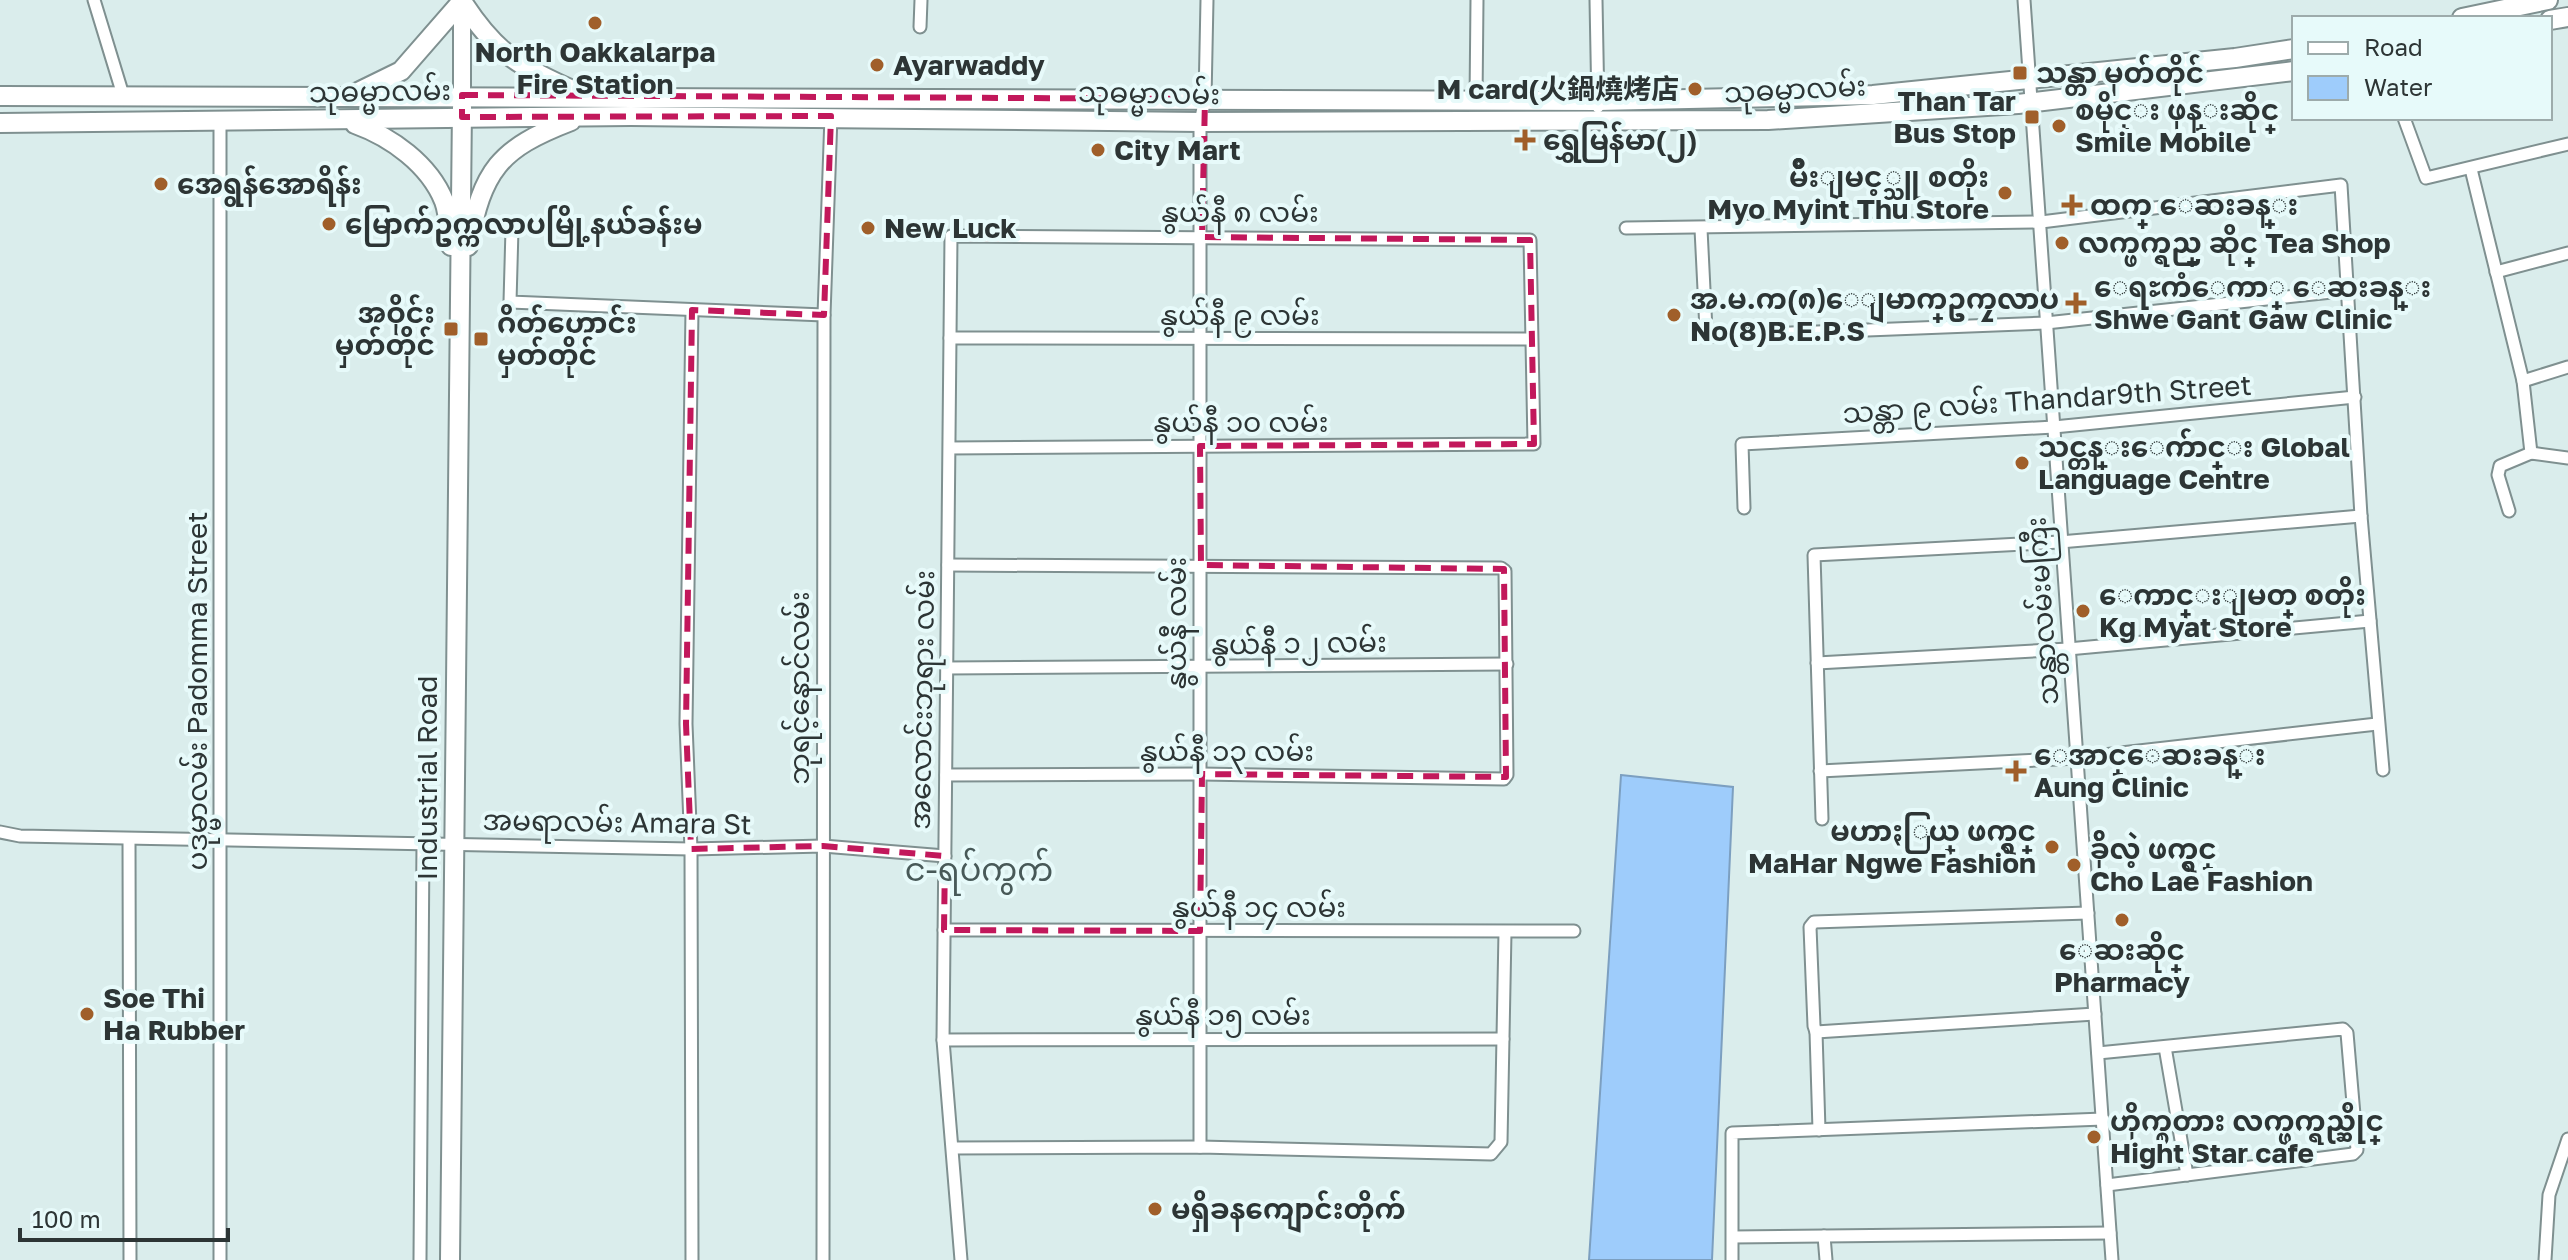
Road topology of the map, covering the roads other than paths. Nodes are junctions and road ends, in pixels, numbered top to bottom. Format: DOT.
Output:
graph roads {
  1 [pos="94,0"];
  2 [pos="462,0"];
  3 [pos="921,0"];
  4 [pos="1207,0"];
  5 [pos="1477,0"];
  6 [pos="1596,0"];
  7 [pos="2024,0"];
  8 [pos="2548,0"];
  9 [pos="2472,16"];
  10 [pos="920,27"];
  11 [pos="2292,49"];
  12 [pos="2292,71"];
  13 [pos="2028,80"];
  14 [pos="119,95"];
  15 [pos="462,95"];
  16 [pos="0,96"];
  17 [pos="586,96"];
  18 [pos="346,97"];
  19 [pos="1205,99"];
  20 [pos="1476,101"];
  21 [pos="1598,101"];
  22 [pos="2029,102"];
  23 [pos="584,116"];
  24 [pos="831,116"];
  25 [pos="462,117"];
  26 [pos="345,120"];
  27 [pos="2405,120"];
  28 [pos="220,121"];
  29 [pos="1200,122"];
  30 [pos="1599,122"];
  31 [pos="0,123"];
  32 [pos="2568,144"];
  33 [pos="2471,169"];
  34 [pos="2038,222"];
  35 [pos="1626,228"];
  36 [pos="512,229"];
  37 [pos="1701,229"];
  38 [pos="951,236"];
  39 [pos="1202,237"];
  40 [pos="2568,253"];
  41 [pos="2496,272"];
  42 [pos="2350,290"];
  43 [pos="459,296"];
  44 [pos="692,310"];
  45 [pos="824,315"];
  46 [pos="2046,323"];
  47 [pos="950,338"];
  48 [pos="1200,339"];
  49 [pos="1531,339"];
  50 [pos="2568,367"];
  51 [pos="2523,381"];
  52 [pos="2355,397"];
  53 [pos="2054,427"];
  54 [pos="1200,446"];
  55 [pos="949,448"];
  56 [pos="2531,453"];
  57 [pos="2568,458"];
  58 [pos="1744,508"];
  59 [pos="2509,511"];
  60 [pos="2361,516"];
  61 [pos="2060,542"];
  62 [pos="948,565"];
  63 [pos="1201,565"];
  64 [pos="2370,621"];
  65 [pos="2068,649"];
  66 [pos="1817,663"];
  67 [pos="1507,664"];
  68 [pos="947,668"];
  69 [pos="1199,669"];
  70 [pos="2377,724"];
  71 [pos="2077,758"];
  72 [pos="2383,770"];
  73 [pos="1820,771"];
  74 [pos="1202,774"];
  75 [pos="946,775"];
  76 [pos="1822,819"];
  77 [pos="0,832"];
  78 [pos="129,839"];
  79 [pos="221,841"];
  80 [pos="423,843"];
  81 [pos="455,844"];
  82 [pos="823,846"];
  83 [pos="691,849"];
  84 [pos="945,856"];
  85 [pos="2088,913"];
  86 [pos="944,930"];
  87 [pos="1200,931"];
  88 [pos="1574,931"];
  89 [pos="1505,932"];
  90 [pos="2095,1014"];
  91 [pos="1816,1032"];
  92 [pos="1198,1039"];
  93 [pos="1503,1039"];
  94 [pos="943,1040"];
  95 [pos="2165,1047"];
  96 [pos="2098,1053"];
  97 [pos="2103,1119"];
  98 [pos="1819,1130"];
  99 [pos="2568,1139"];
  100 [pos="1200,1147"];
  101 [pos="953,1148"];
  102 [pos="2187,1175"];
  103 [pos="2107,1185"];
  104 [pos="2110,1233"];
  105 [pos="1824,1236"];
  106 [pos="1733,1237"];
  107 [pos="130,1260"];
  108 [pos="220,1260"];
  109 [pos="420,1260"];
  110 [pos="450,1260"];
  111 [pos="692,1260"];
  112 [pos="823,1260"];
  113 [pos="961,1260"];
  114 [pos="1732,1260"];
  115 [pos="1826,1260"];
  116 [pos="2112,1260"];
  117 [pos="2545,1260"];
  1 -- 14 [label="street"];
  2 -- 15 [label="main road"];
  2 -- 17 [label="main road"];
  2 -- 18 [label="main road"];
  3 -- 10 [label="street"];
  4 -- 19 [label="street, နွယ်နီ လမ်း"];
  5 -- 20 [label="street"];
  6 -- 21 [label="street"];
  7 -- 13 [label="street, သန္တာလမ်းမကြီး"];
  8 -- 9 [label="main road"];
  11 -- 13 [label="main road, သုဓမ္မာလမ်း"];
  12 -- 22 [label="main road, သုဓမ္မာလမ်း"];
  13 -- 21 [label="main road, သုဓမ္မာလမ်း"];
  13 -- 22 [label="street, သန္တာလမ်းမကြီး"];
  14 -- 16 [label="main road, သုဓမ္မာလမ်း"];
  14 -- 18 [label="main road, သုဓမ္မာလမ်း"];
  15 -- 17 [label="main road, သုဓမ္မာလမ်း"];
  15 -- 18 [label="main road, သုဓမ္မာလမ်း"];
  15 -- 25 [label="main road"];
  17 -- 19 [label="main road, သုဓမ္မာလမ်း"];
  19 -- 20 [label="main road, သုဓမ္မာလမ်း"];
  19 -- 29 [label="street, နွယ်နီ လမ်း"];
  20 -- 21 [label="main road, သုဓမ္မာလမ်း"];
  21 -- 30 [label="street"];
  22 -- 30 [label="main road, သုဓမ္မာလမ်း"];
  22 -- 34 [label="street, သန္တာလမ်းမကြီး"];
  23 -- 24 [label="main road, သုဓမ္မာလမ်း"];
  23 -- 25 [label="main road, သုဓမ္မာလမ်း"];
  23 -- 43 [label="main road"];
  24 -- 29 [label="main road, သုဓမ္မာလမ်း"];
  24 -- 45 [label="street, ဘုရင့်နောင်လမ်း"];
  25 -- 26 [label="main road, သုဓမ္မာလမ်း"];
  25 -- 43 [label="main road"];
  26 -- 28 [label="main road, သုဓမ္မာလမ်း"];
  26 -- 43 [label="main road"];
  27 -- 33 [label="street"];
  28 -- 31 [label="main road, သုဓမ္မာလမ်း"];
  28 -- 79 [label="street, ပဒုမ္မာလမ်း Padomma Street"];
  29 -- 30 [label="main road, သုဓမ္မာလမ်း"];
  29 -- 39 [label="street, နွယ်နီ လမ်း"];
  32 -- 33 [label="street"];
  33 -- 41 [label="street"];
  34 -- 37 [label="street"];
  34 -- 42 [label="street"];
  34 -- 46 [label="street, သန္တာလမ်းမကြီး"];
  35 -- 37 [label="street"];
  36 -- 44 [label="street"];
  37 -- 46 [label="street"];
  38 -- 39 [label="street, နွယ်နီ ၈ လမ်း"];
  38 -- 47 [label="street, အလောင်းဘုရား လမ်း"];
  39 -- 48 [label="street, နွယ်နီ လမ်း"];
  39 -- 49 [label="street, နွယ်နီ ၈ လမ်း"];
  40 -- 41 [label="street"];
  41 -- 51 [label="street"];
  42 -- 46 [label="street"];
  42 -- 52 [label="street"];
  43 -- 81 [label="main road, Industrial Road"];
  44 -- 45 [label="street"];
  44 -- 83 [label="street"];
  45 -- 82 [label="street, ဘုရင့်နောင်လမ်း"];
  46 -- 53 [label="street, သန္တာလမ်းမကြီး"];
  47 -- 48 [label="street, နွယ်နီ ၉ လမ်း"];
  47 -- 55 [label="street, အလောင်းဘုရား လမ်း"];
  48 -- 49 [label="street, နွယ်နီ ၉ လမ်း"];
  48 -- 54 [label="street, နွယ်နီ လမ်း"];
  49 -- 54 [label="street, နွယ်နီ ၁၀ လမ်း"];
  50 -- 51 [label="street"];
  51 -- 56 [label="street"];
  52 -- 53 [label="street, သန္တာ ၉ လမ်း Thandar9th Street"];
  52 -- 60 [label="street"];
  53 -- 58 [label="street, သန္တာ ၉ လမ်း Thandar9th Street"];
  53 -- 61 [label="street, သန္တာလမ်းမကြီး"];
  54 -- 55 [label="street, နွယ်နီ ၁၀ လမ်း"];
  54 -- 63 [label="street, နွယ်နီ လမ်း"];
  55 -- 62 [label="street, အလောင်းဘုရား လမ်း"];
  56 -- 57 [label="street"];
  56 -- 59 [label="street"];
  60 -- 61 [label="street"];
  60 -- 64 [label="street"];
  61 -- 65 [label="street, သန္တာလမ်းမကြီး"];
  61 -- 66 [label="street"];
  62 -- 63 [label="street"];
  62 -- 68 [label="street, အလောင်းဘုရား လမ်း"];
  63 -- 67 [label="street"];
  63 -- 69 [label="street, နွယ်နီ လမ်း"];
  64 -- 65 [label="street"];
  64 -- 70 [label="street"];
  65 -- 66 [label="street"];
  65 -- 71 [label="street, သန္တာလမ်းမကြီး"];
  66 -- 73 [label="street"];
  67 -- 69 [label="street, နွယ်နီ ၁၂ လမ်း"];
  67 -- 74 [label="street, နွယ်နီ ၁၃ လမ်း"];
  68 -- 69 [label="street, နွယ်နီ ၁၂ လမ်း"];
  68 -- 75 [label="street, အလောင်းဘုရား လမ်း"];
  69 -- 74 [label="street, နွယ်နီ လမ်း"];
  70 -- 71 [label="street"];
  70 -- 72 [label="street"];
  71 -- 73 [label="street"];
  71 -- 85 [label="street, သန္တာလမ်းမကြီး"];
  73 -- 76 [label="street"];
  74 -- 75 [label="street, နွယ်နီ ၁၃ လမ်း"];
  74 -- 87 [label="street, နွယ်နီ လမ်း"];
  75 -- 84 [label="street, အလောင်းဘုရား လမ်း"];
  77 -- 78 [label="street, အမရာလမ်း Amara St"];
  78 -- 79 [label="street, အမရာလမ်း Amara St"];
  78 -- 107 [label="street"];
  79 -- 80 [label="street, အမရာလမ်း Amara St"];
  79 -- 108 [label="street, ပဒုမ္မာလမ်း Padomma Street"];
  80 -- 81 [label="street, အမရာလမ်း Amara St"];
  80 -- 109 [label="street"];
  81 -- 83 [label="street, အမရာလမ်း Amara St"];
  81 -- 110 [label="main road, Industrial Road"];
  82 -- 83 [label="street, အမရာလမ်း Amara St"];
  82 -- 84 [label="street, အမရာလမ်း Amara St"];
  82 -- 112 [label="street, ဘုရင့်နောင်လမ်း"];
  83 -- 111 [label="street"];
  84 -- 86 [label="street, အလောင်းဘုရား လမ်း"];
  85 -- 90 [label="street, သန္တာလမ်းမကြီး"];
  85 -- 91 [label="street"];
  86 -- 87 [label="street, နွယ်နီ ၁၄ လမ်း"];
  86 -- 94 [label="street, အလောင်းဘုရား လမ်း"];
  87 -- 89 [label="street, နွယ်နီ ၁၄ လမ်း"];
  87 -- 92 [label="street, နွယ်နီ လမ်း"];
  88 -- 89 [label="street, နွယ်နီ ၁၄ လမ်း"];
  89 -- 93 [label="street"];
  90 -- 91 [label="street"];
  90 -- 96 [label="street, သန္တာလမ်းမကြီး"];
  91 -- 98 [label="street"];
  92 -- 93 [label="street, နွယ်နီ ၁၅ လမ်း"];
  92 -- 94 [label="street, နွယ်နီ ၁၅ လမ်း"];
  92 -- 100 [label="street, နွယ်နီ လမ်း"];
  93 -- 100 [label="street"];
  94 -- 101 [label="street, အလောင်းဘုရား လမ်း"];
  95 -- 96 [label="street"];
  95 -- 102 [label="street"];
  95 -- 102 [label="street"];
  96 -- 97 [label="street, သန္တာလမ်းမကြီး"];
  97 -- 98 [label="street"];
  97 -- 103 [label="street, သန္တာလမ်းမကြီး"];
  98 -- 106 [label="street"];
  99 -- 117 [label="street"];
  100 -- 101 [label="street"];
  101 -- 113 [label="street, အလောင်းဘုရား လမ်း"];
  102 -- 103 [label="street"];
  103 -- 104 [label="street, သန္တာလမ်းမကြီး"];
  104 -- 105 [label="street"];
  104 -- 116 [label="street, သန္တာလမ်းမကြီး"];
  105 -- 106 [label="street"];
  105 -- 115 [label="street"];
  106 -- 114 [label="street"];
}
